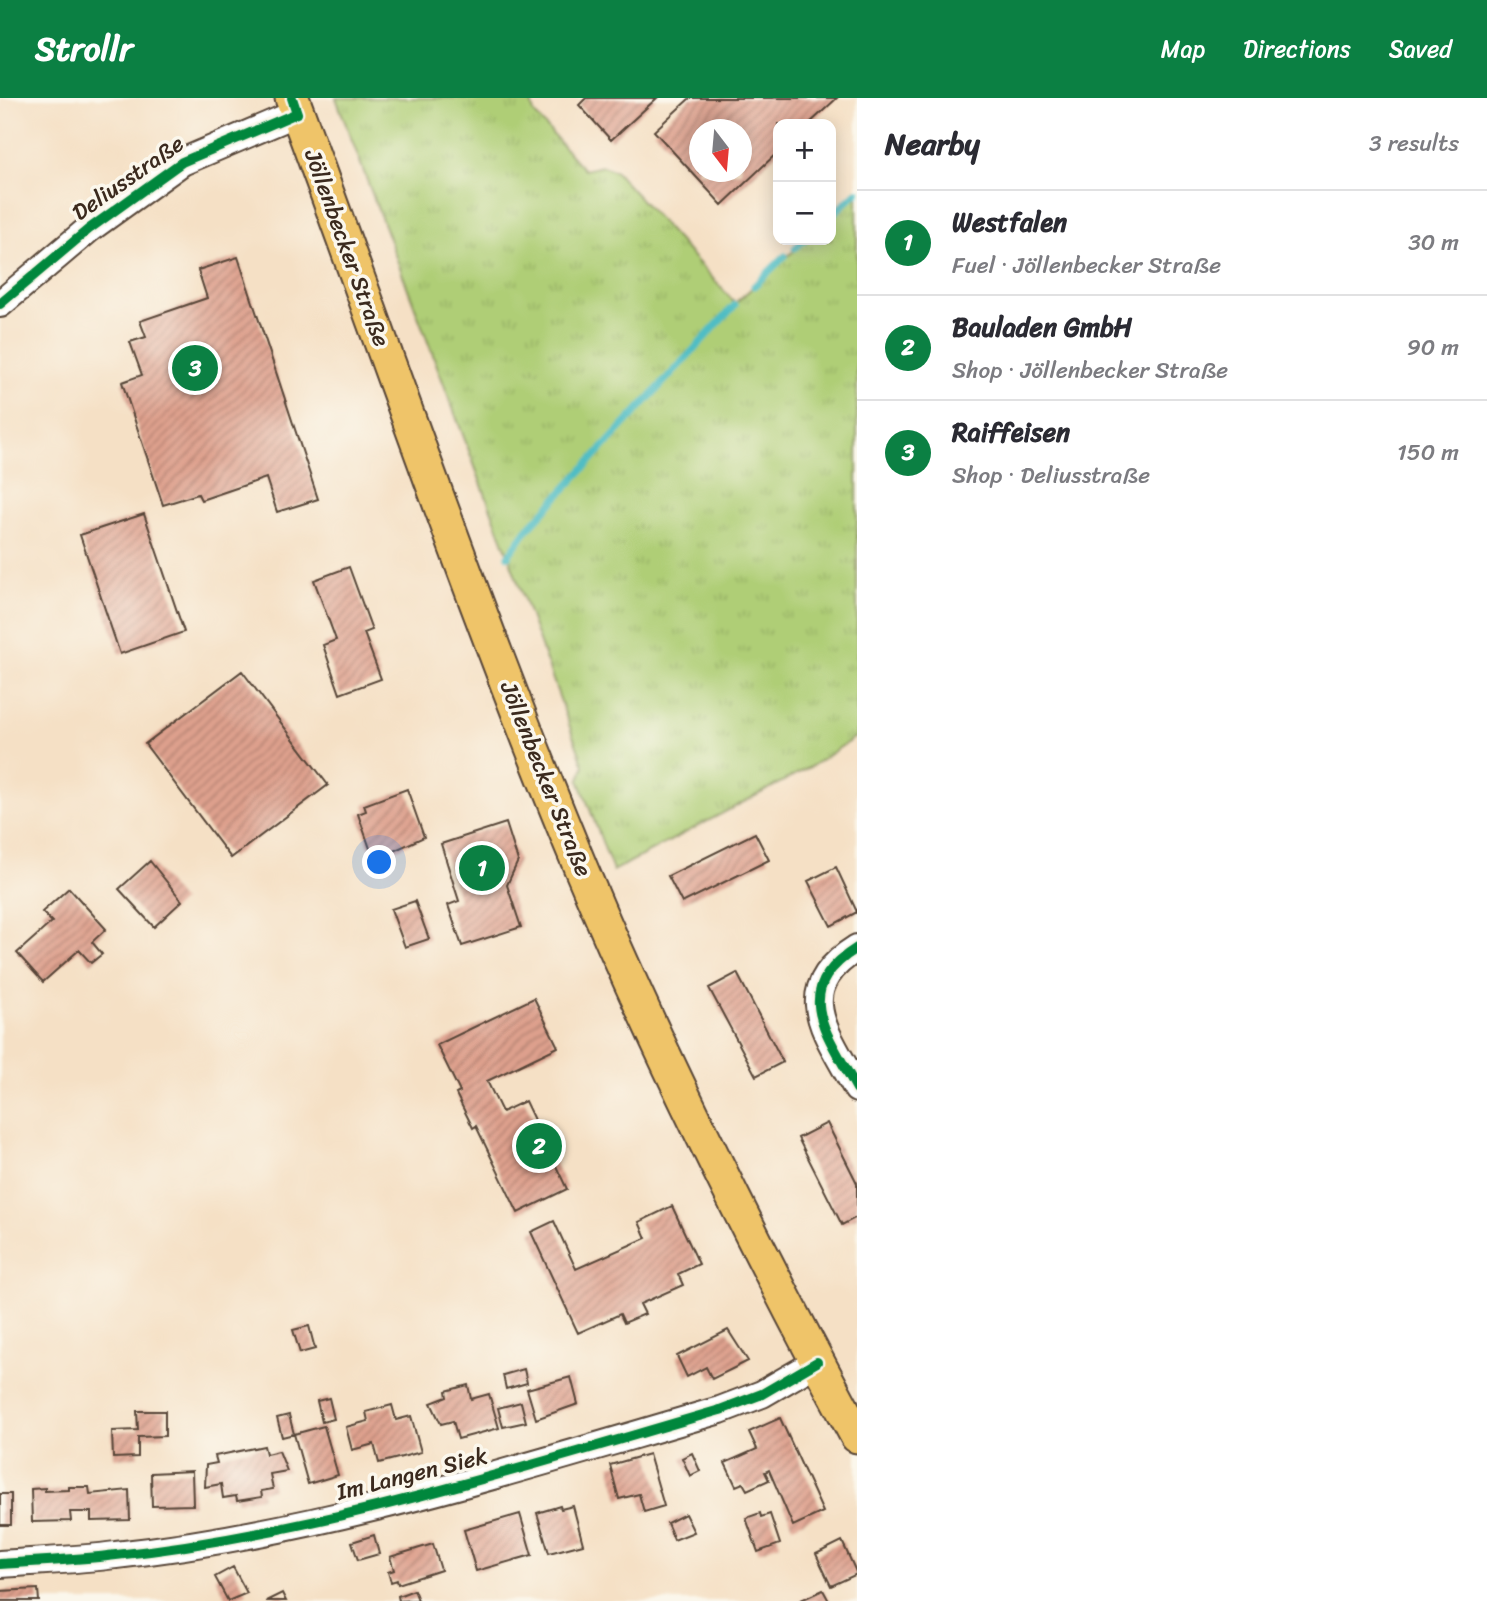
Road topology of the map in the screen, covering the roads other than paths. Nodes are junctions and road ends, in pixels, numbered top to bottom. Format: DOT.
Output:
graph roads {
  1 [pos="294,105"];
  2 [pos="0,304"];
  3 [pos="857,948"];
  4 [pos="857,1089"];
  5 [pos="817,1362"];
  6 [pos="857,1436"];
  7 [pos="0,1564"];
  1 -- 2 [label="street, Deliusstraße"];
  1 -- 5 [label="main road, Jöllenbecker Straße"];
  3 -- 4 [label="street"];
  5 -- 6 [label="main road, Jöllenbecker Straße"];
  5 -- 7 [label="street, Im Langen Siek"];
}
